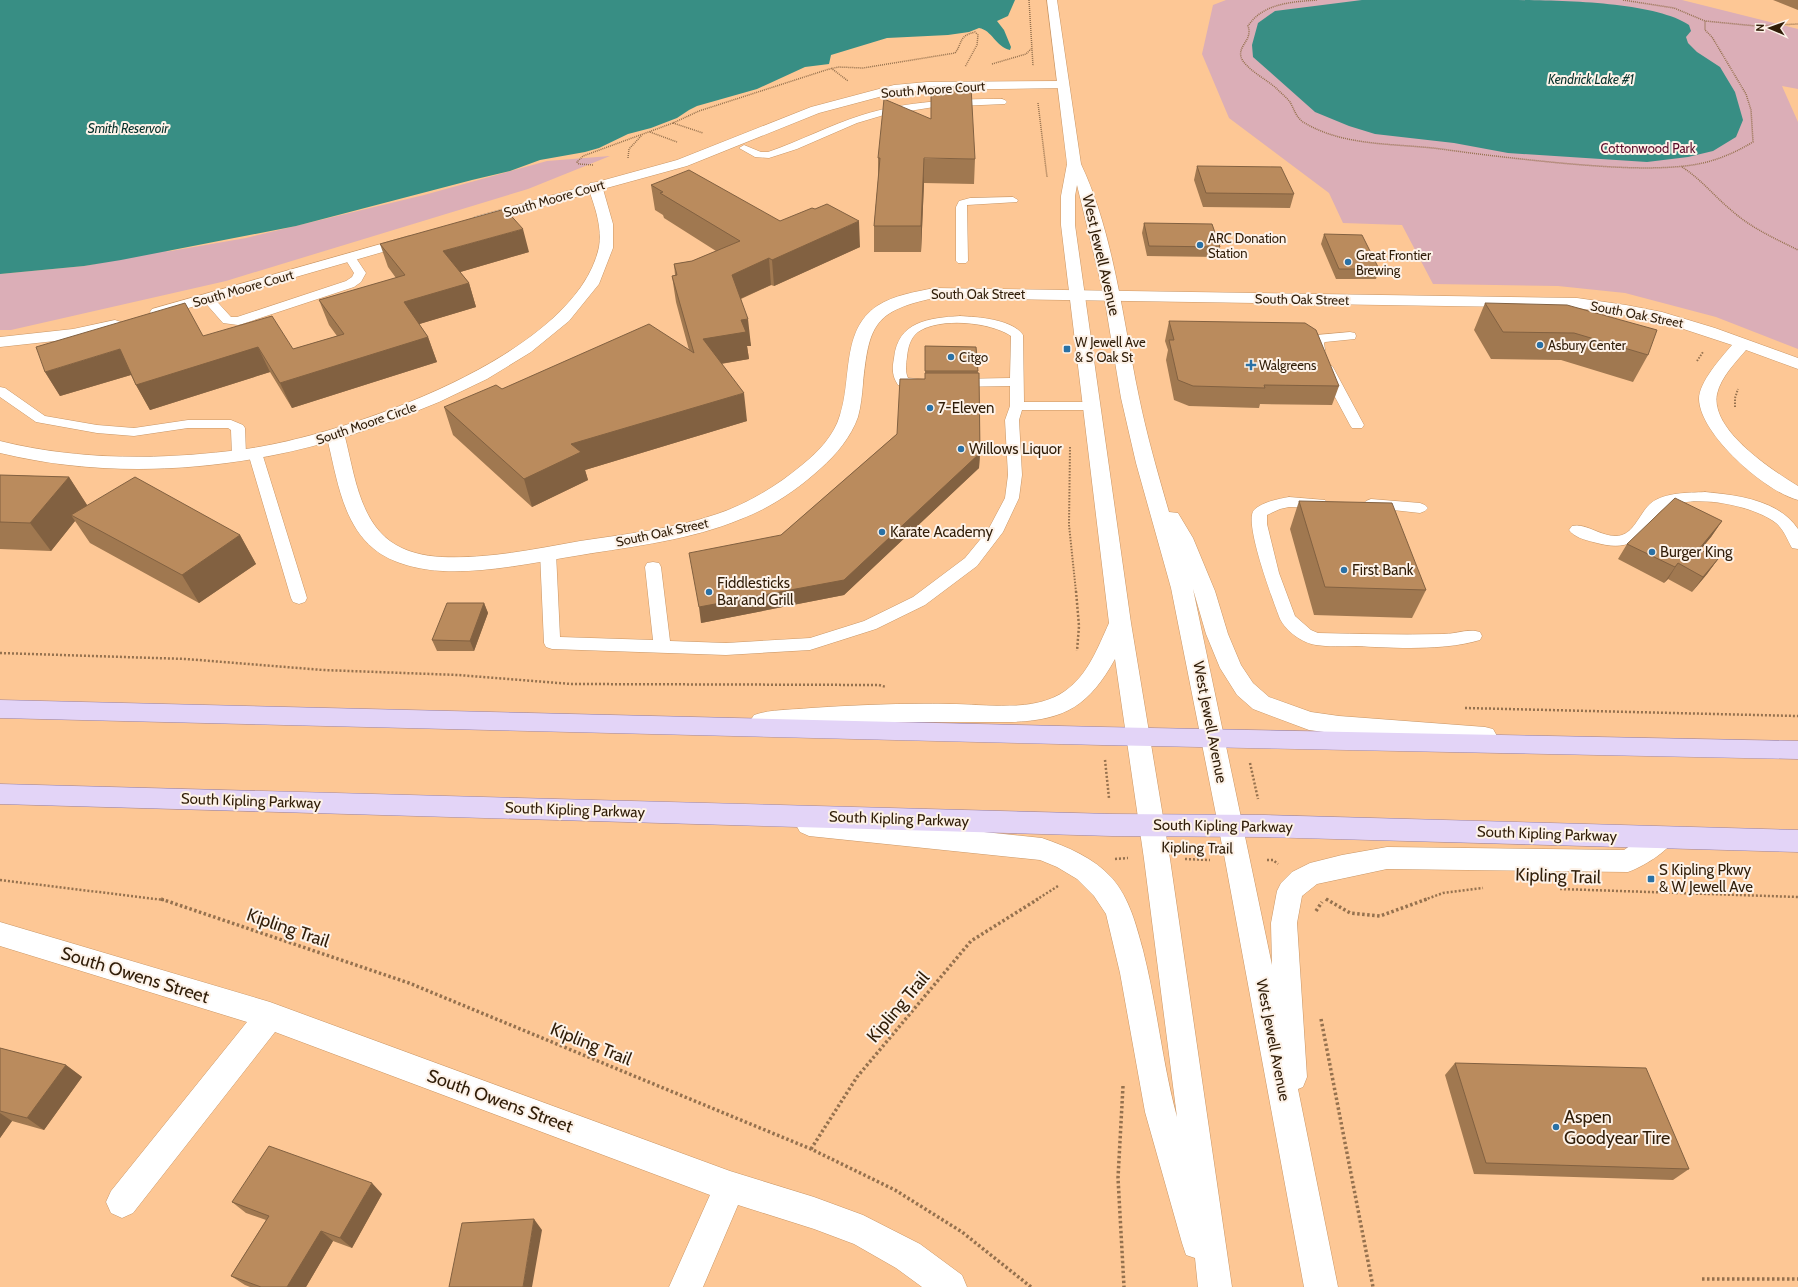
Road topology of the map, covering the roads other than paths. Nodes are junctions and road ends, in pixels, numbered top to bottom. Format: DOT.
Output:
graph roads {
  1 [pos="1052,0"];
  2 [pos="1062,85"];
  3 [pos="902,88"];
  4 [pos="1002,102"];
  5 [pos="916,106"];
  6 [pos="744,148"];
  7 [pos="1074,164"];
  8 [pos="594,186"];
  9 [pos="1014,200"];
  10 [pos="465,224"];
  11 [pos="419,237"];
  12 [pos="350,257"];
  13 [pos="962,261"];
  14 [pos="1078,295"];
  15 [pos="1112,296"];
  16 [pos="207,298"];
  17 [pos="1350,336"];
  18 [pos="0,342"];
  19 [pos="1742,344"];
  20 [pos="1319,350"];
  21 [pos="1798,364"];
  22 [pos="1326,367"];
  23 [pos="1017,382"];
  24 [pos="0,391"];
  25 [pos="1017,406"];
  26 [pos="1082,406"];
  27 [pos="1356,425"];
  28 [pos="335,435"];
  29 [pos="0,447"];
  30 [pos="247,454"];
  31 [pos="1154,489"];
  32 [pos="1798,494"];
  33 [pos="1336,503"];
  34 [pos="1360,504"];
  35 [pos="1420,508"];
  36 [pos="1577,530"];
  37 [pos="1796,549"];
  38 [pos="548,553"];
  39 [pos="653,567"];
  40 [pos="298,598"];
  41 [pos="1120,623"];
  42 [pos="1474,636"];
  43 [pos="662,647"];
  44 [pos="0,709"];
  45 [pos="696,726"];
  46 [pos="1139,737"];
  47 [pos="1213,738"];
  48 [pos="1612,746"];
  49 [pos="1798,750"];
  50 [pos="0,794"];
  51 [pos="702,814"];
  52 [pos="1152,825"];
  53 [pos="1230,826"];
  54 [pos="1662,838"];
  55 [pos="1798,841"];
  56 [pos="0,934"];
  57 [pos="270,1016"];
  58 [pos="1296,1156"];
  59 [pos="730,1187"];
  60 [pos="122,1202"];
  61 [pos="686,1287"];
  62 [pos="950,1287"];
  63 [pos="1210,1287"];
  64 [pos="1215,1287"];
  65 [pos="1321,1287"];
  1 -- 2 [label="street, West Jewell Avenue"];
  2 -- 3 [label="street, South Moore Court"];
  2 -- 7 [label="street, West Jewell Avenue"];
  3 -- 5 [label="lane"];
  3 -- 8 [label="street, South Moore Court"];
  4 -- 5 [label="lane"];
  5 -- 6 [label="lane"];
  7 -- 14 [label="street, West Jewell Avenue"];
  7 -- 15 [label="street, West Jewell Avenue"];
  8 -- 10 [label="street, South Moore Court"];
  8 -- 28 [label="street, South Moore Circle"];
  9 -- 13 [label="lane"];
  11 -- 12 [label="street, South Moore Court"];
  12 -- 16 [label="street, South Moore Court"];
  12 -- 16 [label="lane"];
  14 -- 15 [label="street, South Oak Street"];
  14 -- 26 [label="street, West Jewell Avenue"];
  14 -- 38 [label="street, South Oak Street"];
  15 -- 19 [label="street, South Oak Street"];
  15 -- 31 [label="street, West Jewell Avenue"];
  16 -- 18 [label="street, South Moore Court"];
  17 -- 20 [label="lane"];
  19 -- 21 [label="street, South Oak Street"];
  19 -- 32 [label="street"];
  22 -- 27 [label="lane"];
  23 -- 23 [label="lane"];
  23 -- 25 [label="lane"];
  24 -- 30 [label="lane"];
  25 -- 26 [label="lane"];
  25 -- 43 [label="lane"];
  26 -- 41 [label="street, West Jewell Avenue"];
  28 -- 30 [label="street, South Moore Circle"];
  28 -- 38 [label="street, South Oak Street"];
  29 -- 30 [label="street, South Moore Circle"];
  30 -- 40 [label="lane"];
  31 -- 47 [label="street, West Jewell Avenue"];
  31 -- 48 [label="street"];
  33 -- 42 [label="lane"];
  34 -- 35 [label="lane"];
  36 -- 37 [label="lane"];
  38 -- 43 [label="lane"];
  39 -- 43 [label="lane"];
  41 -- 45 [label="street"];
  41 -- 46 [label="street, West Jewell Avenue"];
  44 -- 45 [label="main road"];
  45 -- 46 [label="main road"];
  46 -- 47 [label="main road"];
  46 -- 52 [label="street, West Jewell Avenue"];
  47 -- 48 [label="main road"];
  47 -- 53 [label="street, West Jewell Avenue"];
  48 -- 49 [label="main road"];
  50 -- 51 [label="main road, South Kipling Parkway"];
  51 -- 52 [label="main road, South Kipling Parkway"];
  51 -- 63 [label="street"];
  52 -- 53 [label="main road, South Kipling Parkway"];
  52 -- 64 [label="street, West Jewell Avenue"];
  53 -- 54 [label="main road, South Kipling Parkway"];
  53 -- 58 [label="street, West Jewell Avenue"];
  54 -- 55 [label="main road, South Kipling Parkway"];
  54 -- 58 [label="street"];
  56 -- 57 [label="street, South Owens Street"];
  57 -- 59 [label="street, South Owens Street"];
  57 -- 60 [label="street"];
  58 -- 65 [label="street, West Jewell Avenue"];
  59 -- 61 [label="street"];
  59 -- 62 [label="street, South Owens Street"];
}
